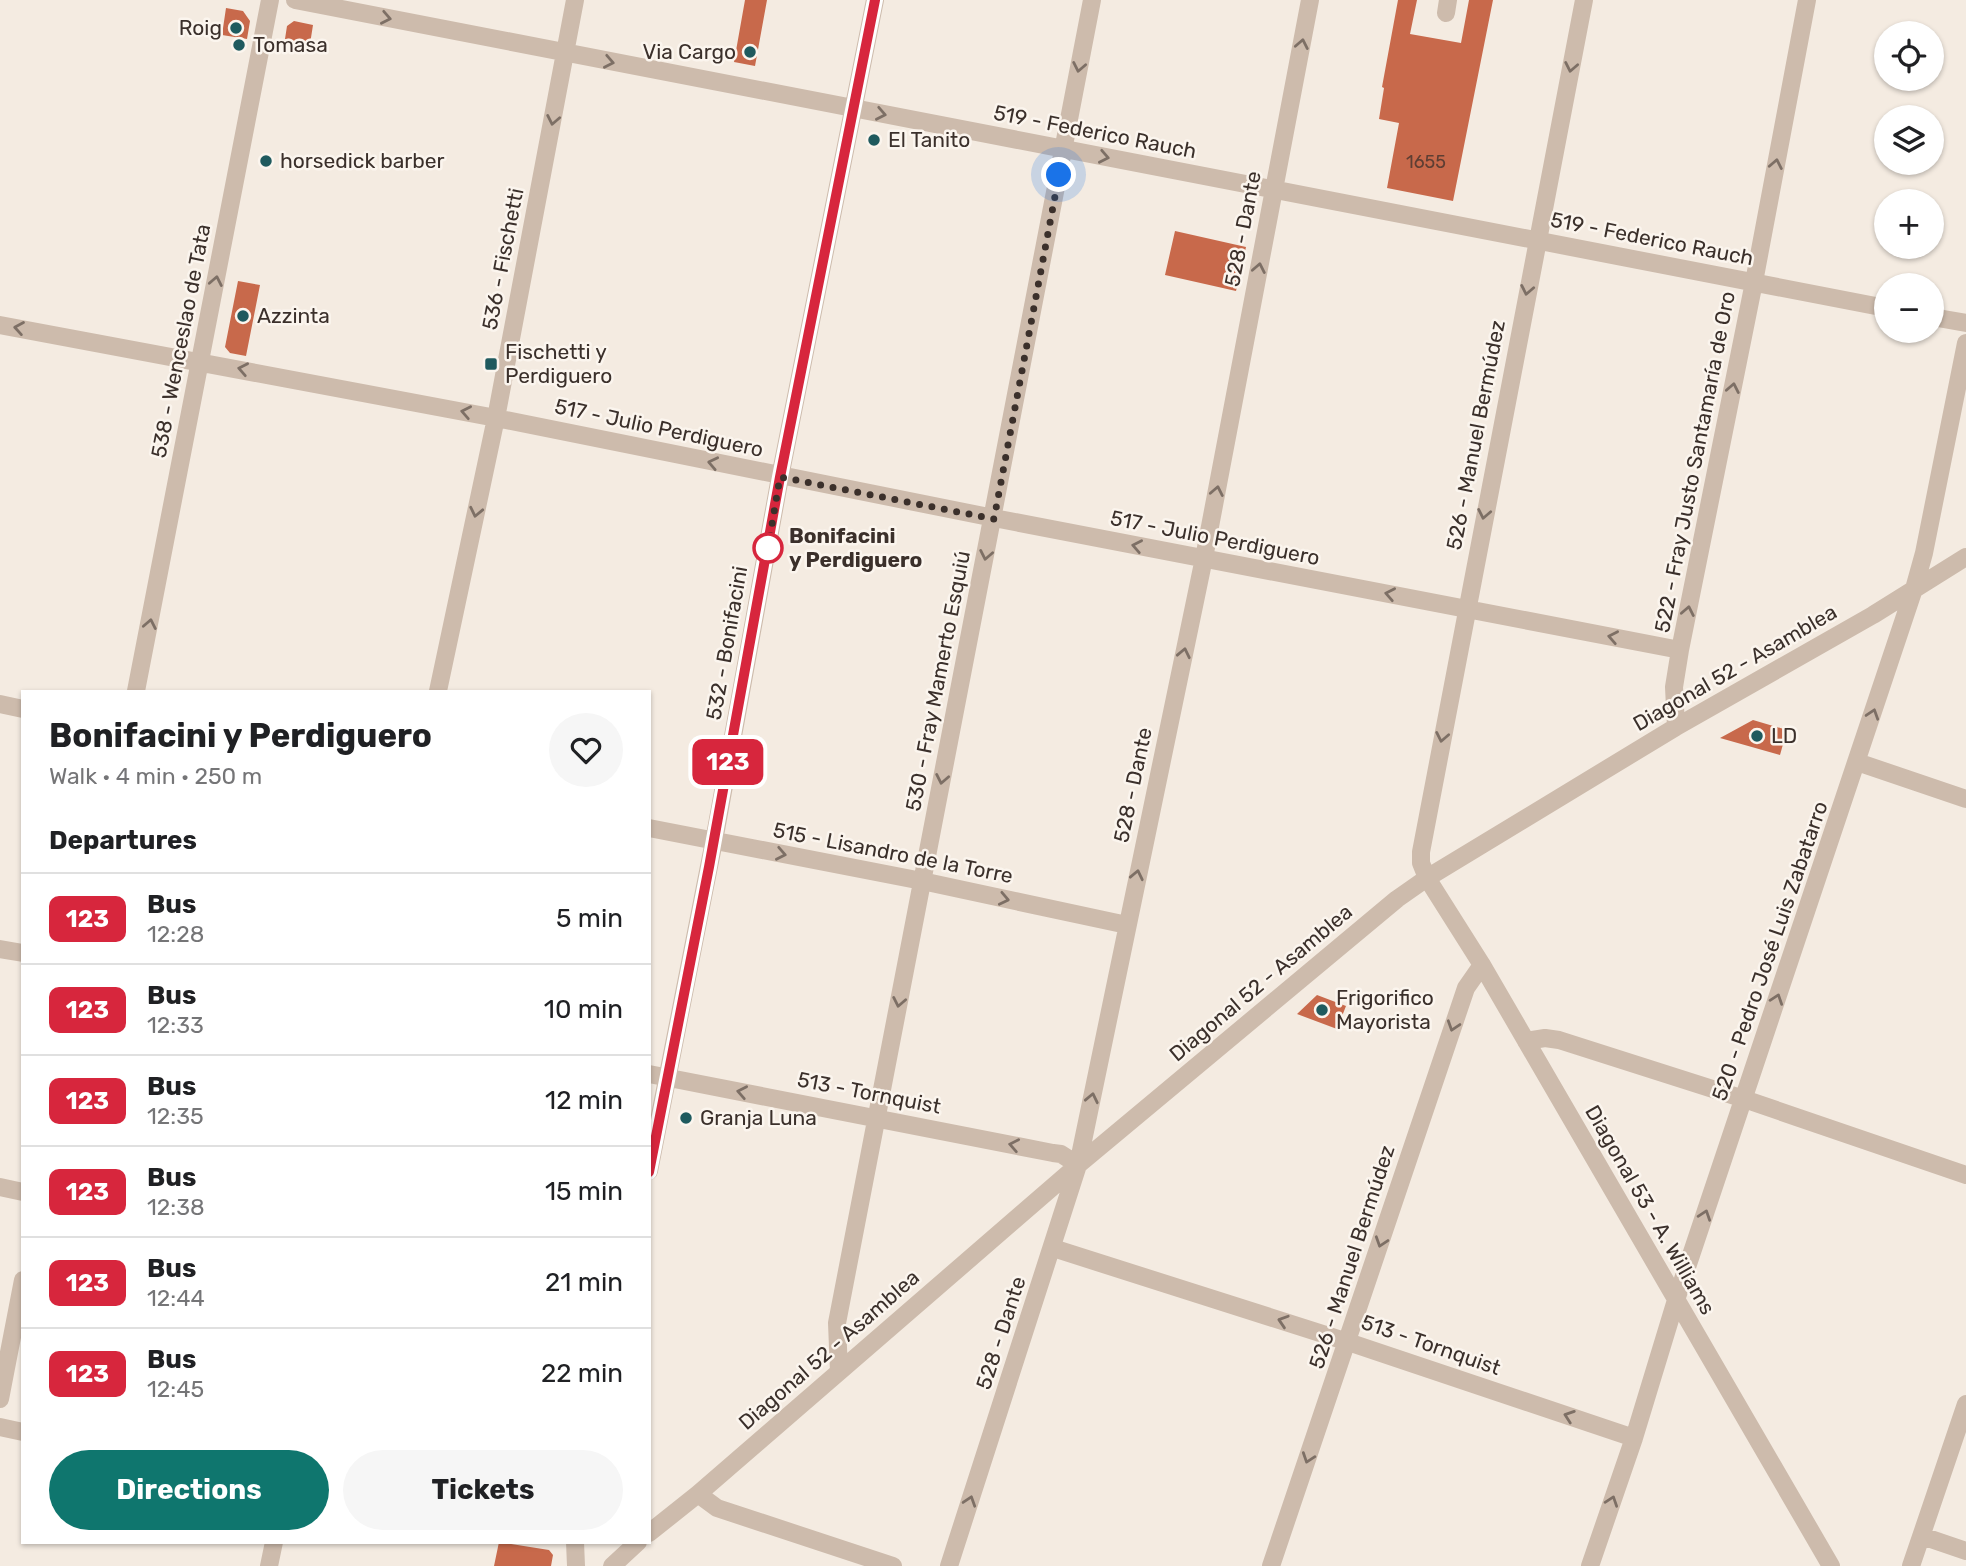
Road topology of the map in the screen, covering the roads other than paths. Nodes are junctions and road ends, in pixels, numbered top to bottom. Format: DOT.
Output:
graph roads {
  1 [pos="270,0"];
  2 [pos="295,0"];
  3 [pos="575,0"];
  4 [pos="875,0"];
  5 [pos="1091,0"];
  6 [pos="1310,0"];
  7 [pos="1584,0"];
  8 [pos="1807,0"];
  9 [pos="565,53"];
  10 [pos="854,108"];
  11 [pos="1063,149"];
  12 [pos="1274,190"];
  13 [pos="1537,240"];
  14 [pos="1754,282"];
  15 [pos="1874,306"];
  16 [pos="1944,319"];
  17 [pos="1966,323"];
  18 [pos="0,325"];
  19 [pos="1966,342"];
  20 [pos="201,361"];
  21 [pos="496,418"];
  22 [pos="780,477"];
  23 [pos="994,519"];
  24 [pos="1966,557"];
  25 [pos="1204,558"];
  26 [pos="1914,589"];
  27 [pos="1466,609"];
  28 [pos="1680,650"];
  29 [pos="136,690"];
  30 [pos="438,690"];
  31 [pos="0,704"];
  32 [pos="21,709"];
  33 [pos="1676,727"];
  34 [pos="1857,762"];
  35 [pos="1966,799"];
  36 [pos="651,828"];
  37 [pos="714,841"];
  38 [pos="1427,878"];
  39 [pos="922,881"];
  40 [pos="1127,925"];
  41 [pos="0,949"];
  42 [pos="21,953"];
  43 [pos="1482,965"];
  44 [pos="1526,1041"];
  45 [pos="651,1074"];
  46 [pos="669,1078"];
  47 [pos="1744,1099"];
  48 [pos="878,1118"];
  49 [pos="651,1162"];
  50 [pos="1078,1165"];
  51 [pos="1966,1175"];
  52 [pos="0,1187"];
  53 [pos="21,1192"];
  54 [pos="1053,1248"];
  55 [pos="21,1290"];
  56 [pos="1676,1300"];
  57 [pos="1348,1342"];
  58 [pos="839,1372"];
  59 [pos="0,1399"];
  60 [pos="1966,1404"];
  61 [pos="0,1427"];
  62 [pos="21,1432"];
  63 [pos="1634,1438"];
  64 [pos="698,1494"];
  65 [pos="651,1531"];
  66 [pos="1922,1536"];
  67 [pos="274,1544"];
  68 [pos="575,1544"];
  69 [pos="636,1544"];
  70 [pos="1966,1551"];
  71 [pos="269,1566"];
  72 [pos="576,1566"];
  73 [pos="612,1566"];
  74 [pos="893,1566"];
  75 [pos="949,1566"];
  76 [pos="1271,1566"];
  77 [pos="1590,1566"];
  78 [pos="1830,1566"];
  79 [pos="1911,1566"];
  20 -- 1 [label="street, 538 - Wenceslao de Tata, one-way"];
  2 -- 9 [label="street, 519 - Federico Rauch, one-way"];
  3 -- 9 [label="street, 536 - Fischetti"];
  4 -- 10 [label="street, 532 - Bonifacini"];
  5 -- 11 [label="street, 530 - Fray Mamerto Esquiú, one-way"];
  12 -- 6 [label="street, 528 - Dante, one-way"];
  7 -- 13 [label="street, 526 - Manuel Bermúdez, one-way"];
  14 -- 8 [label="street, 522 - Fray Justo Santamaría de Oro, one-way"];
  9 -- 10 [label="street, 519 - Federico Rauch, one-way"];
  9 -- 21 [label="street, 536 - Fischetti, one-way"];
  10 -- 11 [label="street, 519 - Federico Rauch, one-way"];
  10 -- 22 [label="street, 532 - Bonifacini"];
  11 -- 12 [label="street, 519 - Federico Rauch, one-way"];
  11 -- 23 [label="street, 530 - Fray Mamerto Esquiú"];
  12 -- 13 [label="street, 519 - Federico Rauch"];
  25 -- 12 [label="street, 528 - Dante, one-way"];
  13 -- 14 [label="street, 519 - Federico Rauch"];
  13 -- 27 [label="street, 526 - Manuel Bermúdez, one-way"];
  14 -- 15 [label="street, 519 - Federico Rauch"];
  28 -- 14 [label="street, 522 - Fray Justo Santamaría de Oro, one-way"];
  16 -- 17 [label="street"];
  20 -- 18 [label="street, 517 - Julio Perdiguero, one-way"];
  19 -- 26 [label="street, 520 - Pedro José Luis Zabatarro"];
  21 -- 20 [label="street, 517 - Julio Perdiguero, one-way"];
  29 -- 20 [label="street, 538 - Wenceslao de Tata, one-way"];
  22 -- 21 [label="street, 517 - Julio Perdiguero, one-way"];
  21 -- 30 [label="street, 536 - Fischetti, one-way"];
  22 -- 23 [label="street, 517 - Julio Perdiguero"];
  22 -- 37 [label="street, 532 - Bonifacini"];
  25 -- 23 [label="street, 517 - Julio Perdiguero, one-way"];
  23 -- 39 [label="street, 530 - Fray Mamerto Esquiú, one-way"];
  24 -- 26 [label="street, Diagonal 52 - Asamblea"];
  27 -- 25 [label="street, 517 - Julio Perdiguero, one-way"];
  40 -- 25 [label="street, 528 - Dante, one-way"];
  26 -- 33 [label="street, Diagonal 52 - Asamblea"];
  34 -- 26 [label="street, 520 - Pedro José Luis Zabatarro, one-way"];
  28 -- 27 [label="street, 517 - Julio Perdiguero, one-way"];
  27 -- 38 [label="street, 526 - Manuel Bermúdez, one-way"];
  28 -- 33 [label="street, 522 - Fray Justo Santamaría de Oro"];
  31 -- 32 [label="street"];
  33 -- 38 [label="street, Diagonal 52 - Asamblea"];
  34 -- 35 [label="street"];
  47 -- 34 [label="street, 520 - Pedro José Luis Zabatarro, one-way"];
  36 -- 37 [label="street, 515 - Lisandro de la Torre"];
  37 -- 39 [label="street, 515 - Lisandro de la Torre, one-way"];
  37 -- 46 [label="street, 532 - Bonifacini"];
  38 -- 43 [label="street, Diagonal 53 - A. Williams"];
  38 -- 50 [label="street, Diagonal 52 - Asamblea"];
  39 -- 40 [label="street, 515 - Lisandro de la Torre, one-way"];
  39 -- 48 [label="street, 530 - Fray Mamerto Esquiú, one-way"];
  50 -- 40 [label="street, 528 - Dante, one-way"];
  41 -- 42 [label="street"];
  43 -- 44 [label="street, Diagonal 53 - A. Williams"];
  43 -- 57 [label="street, 526 - Manuel Bermúdez, one-way"];
  44 -- 47 [label="street"];
  44 -- 56 [label="street, Diagonal 53 - A. Williams"];
  45 -- 46 [label="street, 513 - Tornquist"];
  48 -- 46 [label="street, 513 - Tornquist, one-way"];
  46 -- 49 [label="street, 532 - Bonifacini"];
  47 -- 51 [label="street"];
  56 -- 47 [label="street, 520 - Pedro José Luis Zabatarro, one-way"];
  50 -- 48 [label="street, 513 - Tornquist, one-way"];
  48 -- 58 [label="street, 530 - Fray Mamerto Esquiú"];
  50 -- 54 [label="street, 528 - Dante"];
  50 -- 58 [label="street, Diagonal 52 - Asamblea"];
  52 -- 53 [label="street"];
  57 -- 54 [label="street, 513 - Tornquist, one-way"];
  75 -- 54 [label="street, 528 - Dante, one-way"];
  55 -- 59 [label="street"];
  56 -- 63 [label="street, 520 - Pedro José Luis Zabatarro"];
  56 -- 78 [label="street, Diagonal 53 - A. Williams"];
  63 -- 57 [label="street, 513 - Tornquist, one-way"];
  57 -- 76 [label="street, 526 - Manuel Bermúdez, one-way"];
  58 -- 64 [label="street, Diagonal 52 - Asamblea"];
  60 -- 66 [label="street"];
  61 -- 62 [label="street"];
  77 -- 63 [label="street, 520 - Pedro José Luis Zabatarro, one-way"];
  64 -- 65 [label="street, Diagonal 52 - Asamblea"];
  64 -- 74 [label="street"];
  66 -- 70 [label="street"];
  66 -- 79 [label="street"];
  67 -- 71 [label="street"];
  68 -- 72 [label="street"];
  69 -- 73 [label="street"];
}
